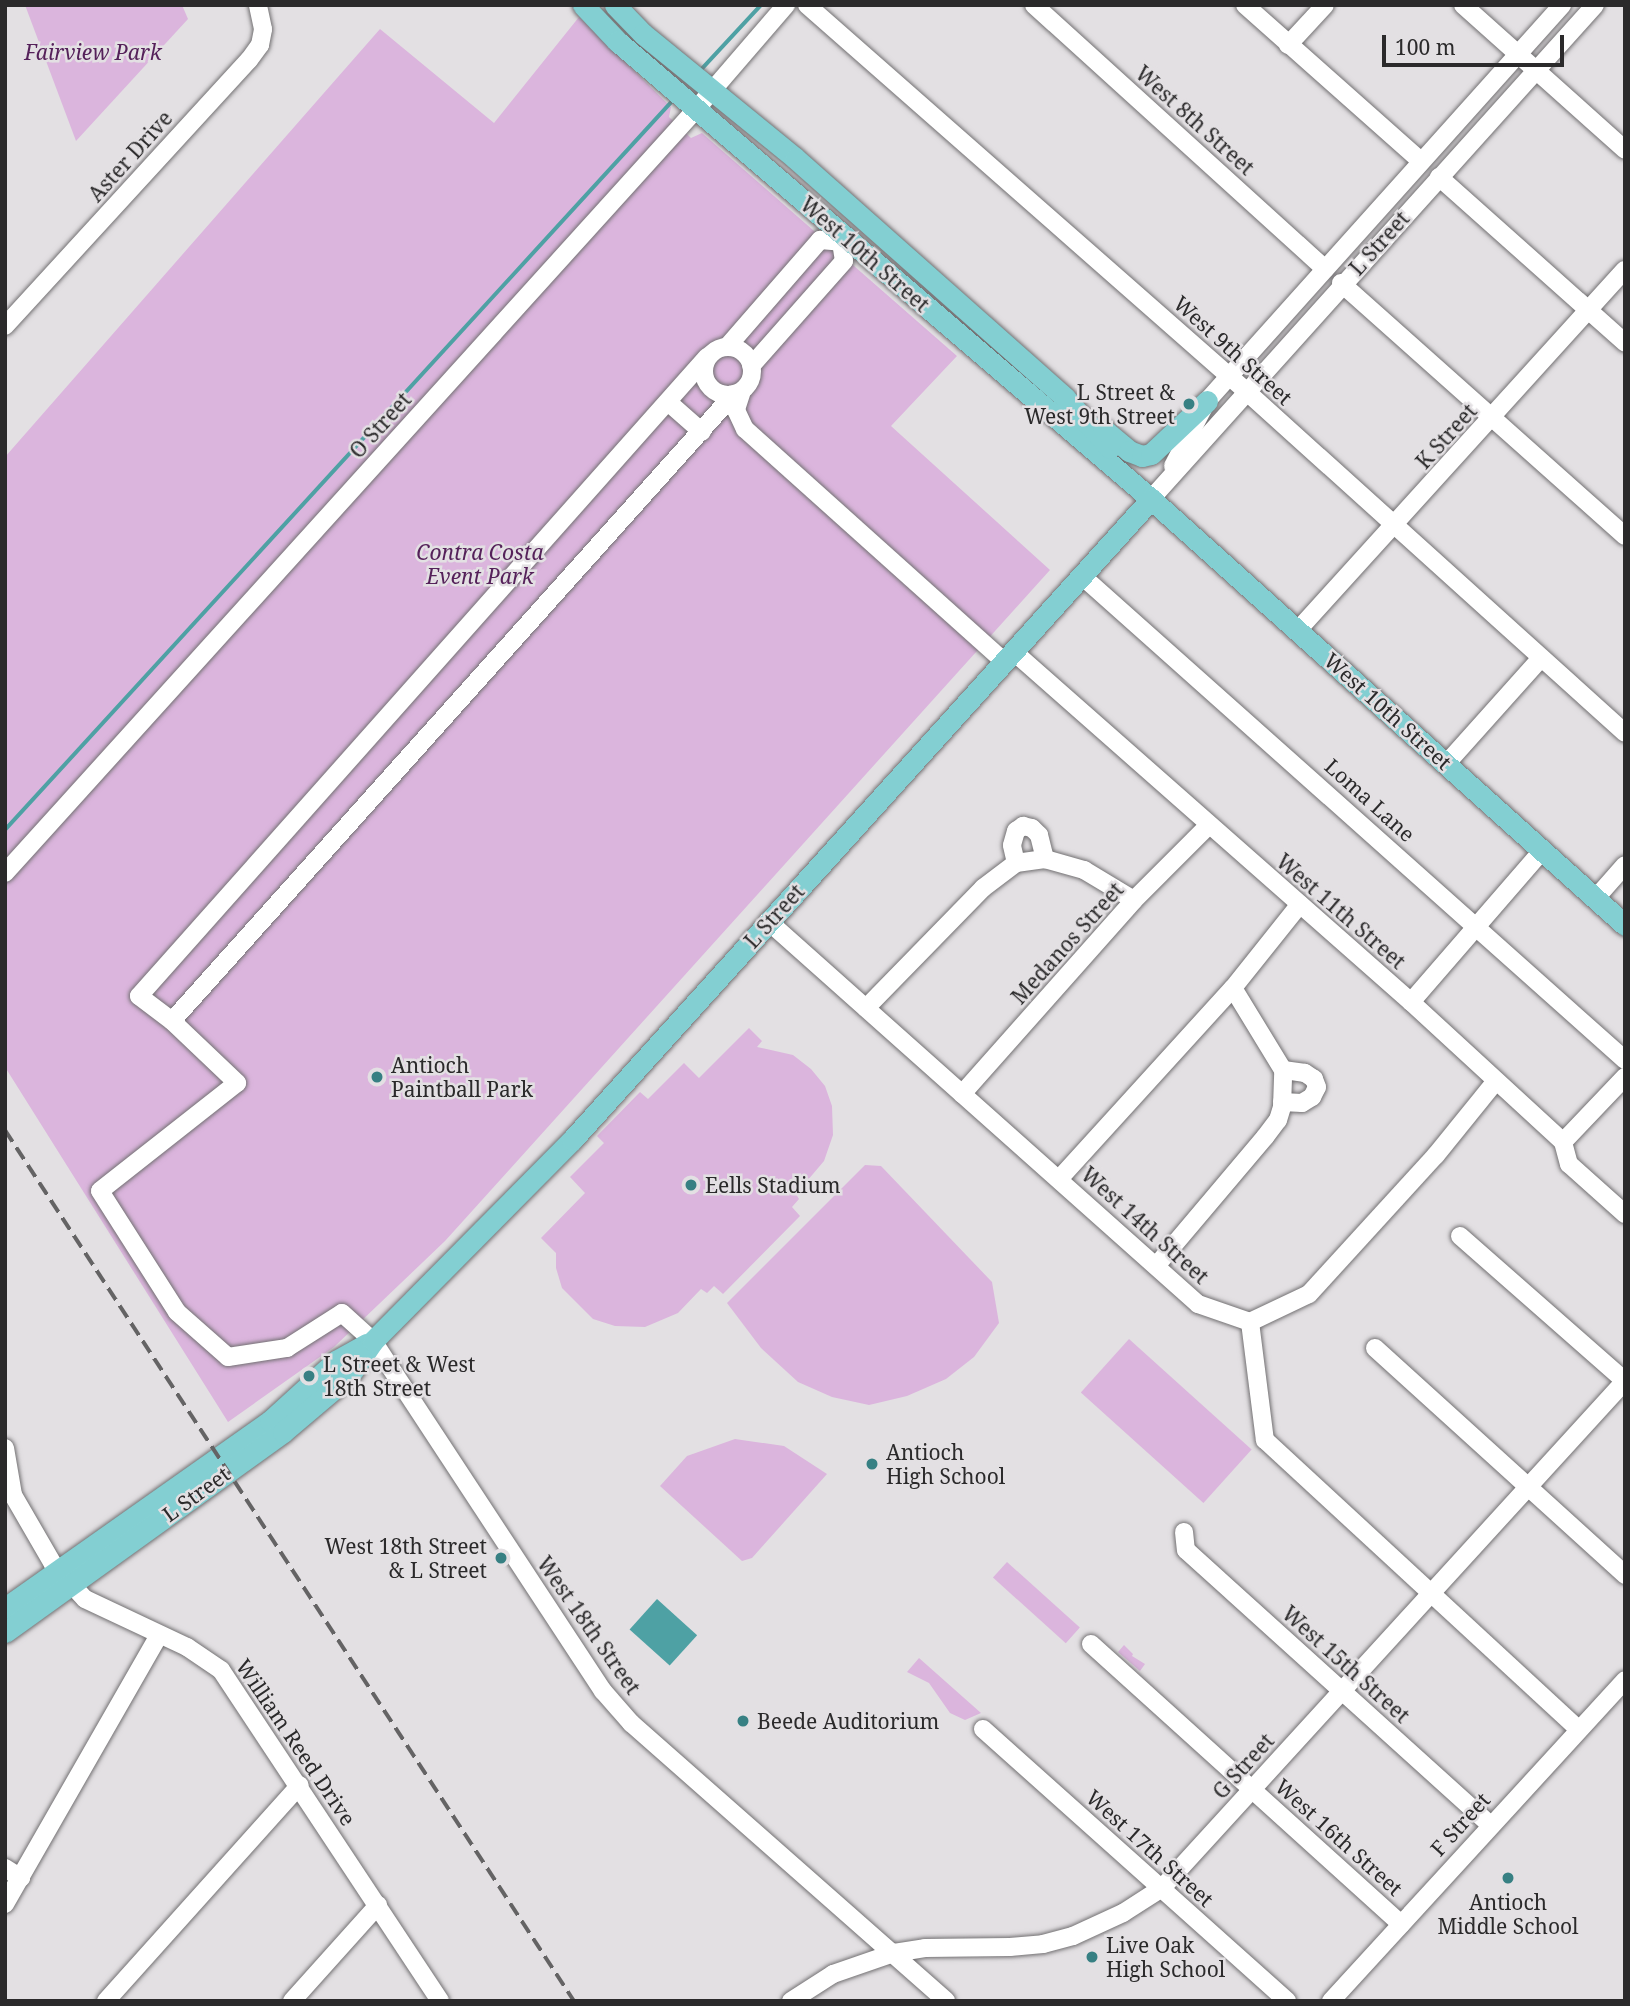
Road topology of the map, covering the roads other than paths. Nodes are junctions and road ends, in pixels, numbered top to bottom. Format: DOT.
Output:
graph roads {
  1 [pos="258,5"];
  2 [pos="583,5"];
  3 [pos="615,5"];
  4 [pos="786,5"];
  5 [pos="807,5"];
  6 [pos="1034,5"];
  7 [pos="1245,5"];
  8 [pos="1325,5"];
  9 [pos="1463,5"];
  10 [pos="1562,5"];
  11 [pos="1595,5"];
  12 [pos="1288,45"];
  13 [pos="1518,54"];
  14 [pos="1536,70"];
  15 [pos="713,90"];
  16 [pos="698,107"];
  17 [pos="1625,150"];
  18 [pos="1421,162"];
  19 [pos="1439,177"];
  20 [pos="862,218"];
  21 [pos="843,240"];
  22 [pos="1325,268"];
  23 [pos="1625,270"];
  24 [pos="1341,284"];
  25 [pos="1589,311"];
  26 [pos="5,326"];
  27 [pos="1625,343"];
  28 [pos="727,347"];
  29 [pos="707,357"];
  30 [pos="751,366"];
  31 [pos="1228,375"];
  32 [pos="1246,391"];
  33 [pos="738,393"];
  34 [pos="1065,398"];
  35 [pos="1207,401"];
  36 [pos="668,402"];
  37 [pos="1492,419"];
  38 [pos="702,432"];
  39 [pos="1165,482"];
  40 [pos="1151,499"];
  41 [pos="1395,525"];
  42 [pos="1625,536"];
  43 [pos="1082,576"];
  44 [pos="1298,630"];
  45 [pos="1009,657"];
  46 [pos="1541,658"];
  47 [pos="1625,733"];
  48 [pos="1447,763"];
  49 [pos="1209,825"];
  50 [pos="1541,852"];
  51 [pos="1045,859"];
  52 [pos="1016,863"];
  53 [pos="1625,865"];
  54 [pos="5,873"];
  55 [pos="1595,899"];
  56 [pos="1134,900"];
  57 [pos="1300,905"];
  58 [pos="768,921"];
  59 [pos="1625,925"];
  60 [pos="1476,926"];
  61 [pos="1233,988"];
  62 [pos="1411,1002"];
  63 [pos="866,1008"];
  64 [pos="172,1021"];
  65 [pos="1625,1060"];
  66 [pos="1283,1070"];
  67 [pos="1625,1077"];
  68 [pos="1496,1081"];
  69 [pos="962,1094"];
  70 [pos="1282,1102"];
  71 [pos="1563,1142"];
  72 [pos="1060,1178"];
  73 [pos="1625,1214"];
  74 [pos="1460,1236"];
  75 [pos="1156,1266"];
  76 [pos="1250,1322"];
  77 [pos="373,1341"];
  78 [pos="1375,1348"];
  79 [pos="1625,1381"];
  80 [pos="5,1448"];
  81 [pos="6,1454"];
  82 [pos="1529,1488"];
  83 [pos="1184,1532"];
  84 [pos="1625,1575"];
  85 [pos="64,1577"];
  86 [pos="1431,1593"];
  87 [pos="5,1608"];
  88 [pos="5,1632"];
  89 [pos="159,1635"];
  90 [pos="1091,1644"];
  91 [pos="1625,1680"];
  92 [pos="1342,1691"];
  93 [pos="983,1729"];
  94 [pos="1578,1729"];
  95 [pos="300,1785"];
  96 [pos="1252,1790"];
  97 [pos="1490,1825"];
  98 [pos="5,1868"];
  99 [pos="21,1878"];
  100 [pos="1162,1888"];
  101 [pos="5,1904"];
  102 [pos="377,1905"];
  103 [pos="1401,1924"];
  104 [pos="894,1953"];
  105 [pos="106,2001"];
  106 [pos="292,2001"];
  107 [pos="440,2001"];
  108 [pos="791,2001"];
  109 [pos="946,2001"];
  110 [pos="1287,2001"];
  111 [pos="1331,2001"];
  1 -- 26 [label="street, Aster Drive"];
  2 -- 16 [label="main road, West 10th Street"];
  3 -- 15 [label="main road, West 10th Street"];
  4 -- 15 [label="street, O Street"];
  5 -- 31 [label="street, West 9th Street"];
  6 -- 22 [label="street, West 8th Street"];
  7 -- 12 [label="street"];
  8 -- 12 [label="street"];
  9 -- 13 [label="street"];
  10 -- 13 [label="street, L Street"];
  11 -- 14 [label="street, L Street"];
  12 -- 18 [label="street"];
  13 -- 14 [label="street"];
  13 -- 18 [label="street, L Street"];
  14 -- 17 [label="street"];
  14 -- 19 [label="street, L Street"];
  15 -- 16 [label="street, O Street"];
  15 -- 20 [label="main road, West 10th Street"];
  16 -- 21 [label="main road, West 10th Street"];
  16 -- 54 [label="street, O Street"];
  18 -- 22 [label="street, L Street"];
  19 -- 24 [label="street, L Street"];
  19 -- 25 [label="street"];
  20 -- 21 [label="street"];
  20 -- 34 [label="main road, West 10th Street"];
  21 -- 28 [label="street"];
  21 -- 30 [label="street"];
  21 -- 40 [label="main road, West 10th Street"];
  22 -- 31 [label="street, L Street"];
  23 -- 25 [label="street, K Street"];
  24 -- 32 [label="street, L Street"];
  24 -- 37 [label="street"];
  25 -- 27 [label="street"];
  25 -- 37 [label="street, K Street"];
  28 -- 29 [label="street"];
  28 -- 30 [label="street"];
  29 -- 33 [label="street"];
  29 -- 36 [label="street"];
  30 -- 33 [label="street"];
  31 -- 32 [label="street, West 9th Street"];
  31 -- 35 [label="street, L Street"];
  32 -- 39 [label="street, L Street"];
  32 -- 41 [label="street, West 9th Street"];
  33 -- 38 [label="street"];
  33 -- 45 [label="street, West 11th Street"];
  34 -- 35 [label="main road"];
  34 -- 40 [label="main road, West 10th Street"];
  35 -- 39 [label="street, L Street"];
  36 -- 38 [label="street"];
  36 -- 64 [label="street"];
  37 -- 41 [label="street, K Street"];
  37 -- 42 [label="street"];
  38 -- 64 [label="street"];
  39 -- 40 [label="street, L Street"];
  40 -- 43 [label="main road, L Street"];
  40 -- 44 [label="main road, West 10th Street"];
  41 -- 44 [label="street, K Street"];
  41 -- 46 [label="street, West 9th Street"];
  43 -- 45 [label="main road, L Street"];
  43 -- 60 [label="street, Loma Lane"];
  44 -- 48 [label="main road, West 10th Street"];
  45 -- 49 [label="street, West 11th Street"];
  45 -- 58 [label="main road, L Street"];
  46 -- 47 [label="street, West 9th Street"];
  46 -- 48 [label="street"];
  48 -- 50 [label="main road, West 10th Street"];
  49 -- 56 [label="street, Medanos Street"];
  49 -- 57 [label="street, West 11th Street"];
  50 -- 55 [label="main road, West 10th Street"];
  50 -- 60 [label="street"];
  51 -- 52 [label="street"];
  51 -- 52 [label="street"];
  51 -- 56 [label="street"];
  52 -- 63 [label="street"];
  53 -- 55 [label="street"];
  55 -- 59 [label="main road, West 10th Street"];
  56 -- 69 [label="street, Medanos Street"];
  57 -- 61 [label="street"];
  57 -- 62 [label="street, West 11th Street"];
  58 -- 63 [label="street, West 14th Street"];
  58 -- 77 [label="main road, L Street"];
  60 -- 62 [label="street"];
  60 -- 65 [label="street, Loma Lane"];
  61 -- 66 [label="street"];
  61 -- 72 [label="street"];
  62 -- 68 [label="street, West 11th Street"];
  63 -- 69 [label="street, West 14th Street"];
  64 -- 77 [label="street, West 18th Street"];
  66 -- 70 [label="street"];
  66 -- 70 [label="street"];
  67 -- 71 [label="street"];
  68 -- 71 [label="street, West 11th Street"];
  68 -- 76 [label="street"];
  69 -- 72 [label="street, West 14th Street"];
  70 -- 75 [label="street"];
  71 -- 73 [label="street, West 11th Street"];
  72 -- 75 [label="street, West 14th Street"];
  74 -- 79 [label="street"];
  75 -- 76 [label="street, West 14th Street"];
  76 -- 86 [label="street"];
  77 -- 85 [label="main road, L Street"];
  77 -- 104 [label="street, West 18th Street"];
  78 -- 82 [label="street"];
  79 -- 82 [label="street, G Street"];
  80 -- 81 [label="street, William Reed Drive"];
  81 -- 85 [label="street, William Reed Drive"];
  82 -- 84 [label="street"];
  82 -- 86 [label="street, G Street"];
  83 -- 92 [label="street, West 15th Street"];
  85 -- 87 [label="main road, L Street"];
  85 -- 88 [label="main road, L Street"];
  85 -- 89 [label="street, William Reed Drive"];
  86 -- 92 [label="street, G Street"];
  86 -- 94 [label="street"];
  89 -- 95 [label="street, William Reed Drive"];
  89 -- 99 [label="street"];
  90 -- 96 [label="street, West 16th Street"];
  91 -- 94 [label="street, F Street"];
  92 -- 96 [label="street, G Street"];
  92 -- 97 [label="street, West 15th Street"];
  93 -- 100 [label="street, West 17th Street"];
  94 -- 97 [label="street, F Street"];
  95 -- 102 [label="street, William Reed Drive"];
  95 -- 105 [label="street"];
  96 -- 100 [label="street, G Street"];
  96 -- 103 [label="street, West 16th Street"];
  97 -- 103 [label="street, F Street"];
  98 -- 99 [label="street"];
  99 -- 101 [label="street"];
  100 -- 104 [label="street, G Street"];
  100 -- 110 [label="street, West 17th Street"];
  102 -- 106 [label="street"];
  102 -- 107 [label="street, William Reed Drive"];
  103 -- 111 [label="street, F Street"];
  104 -- 108 [label="street, G Street"];
  104 -- 109 [label="street, West 18th Street"];
}
